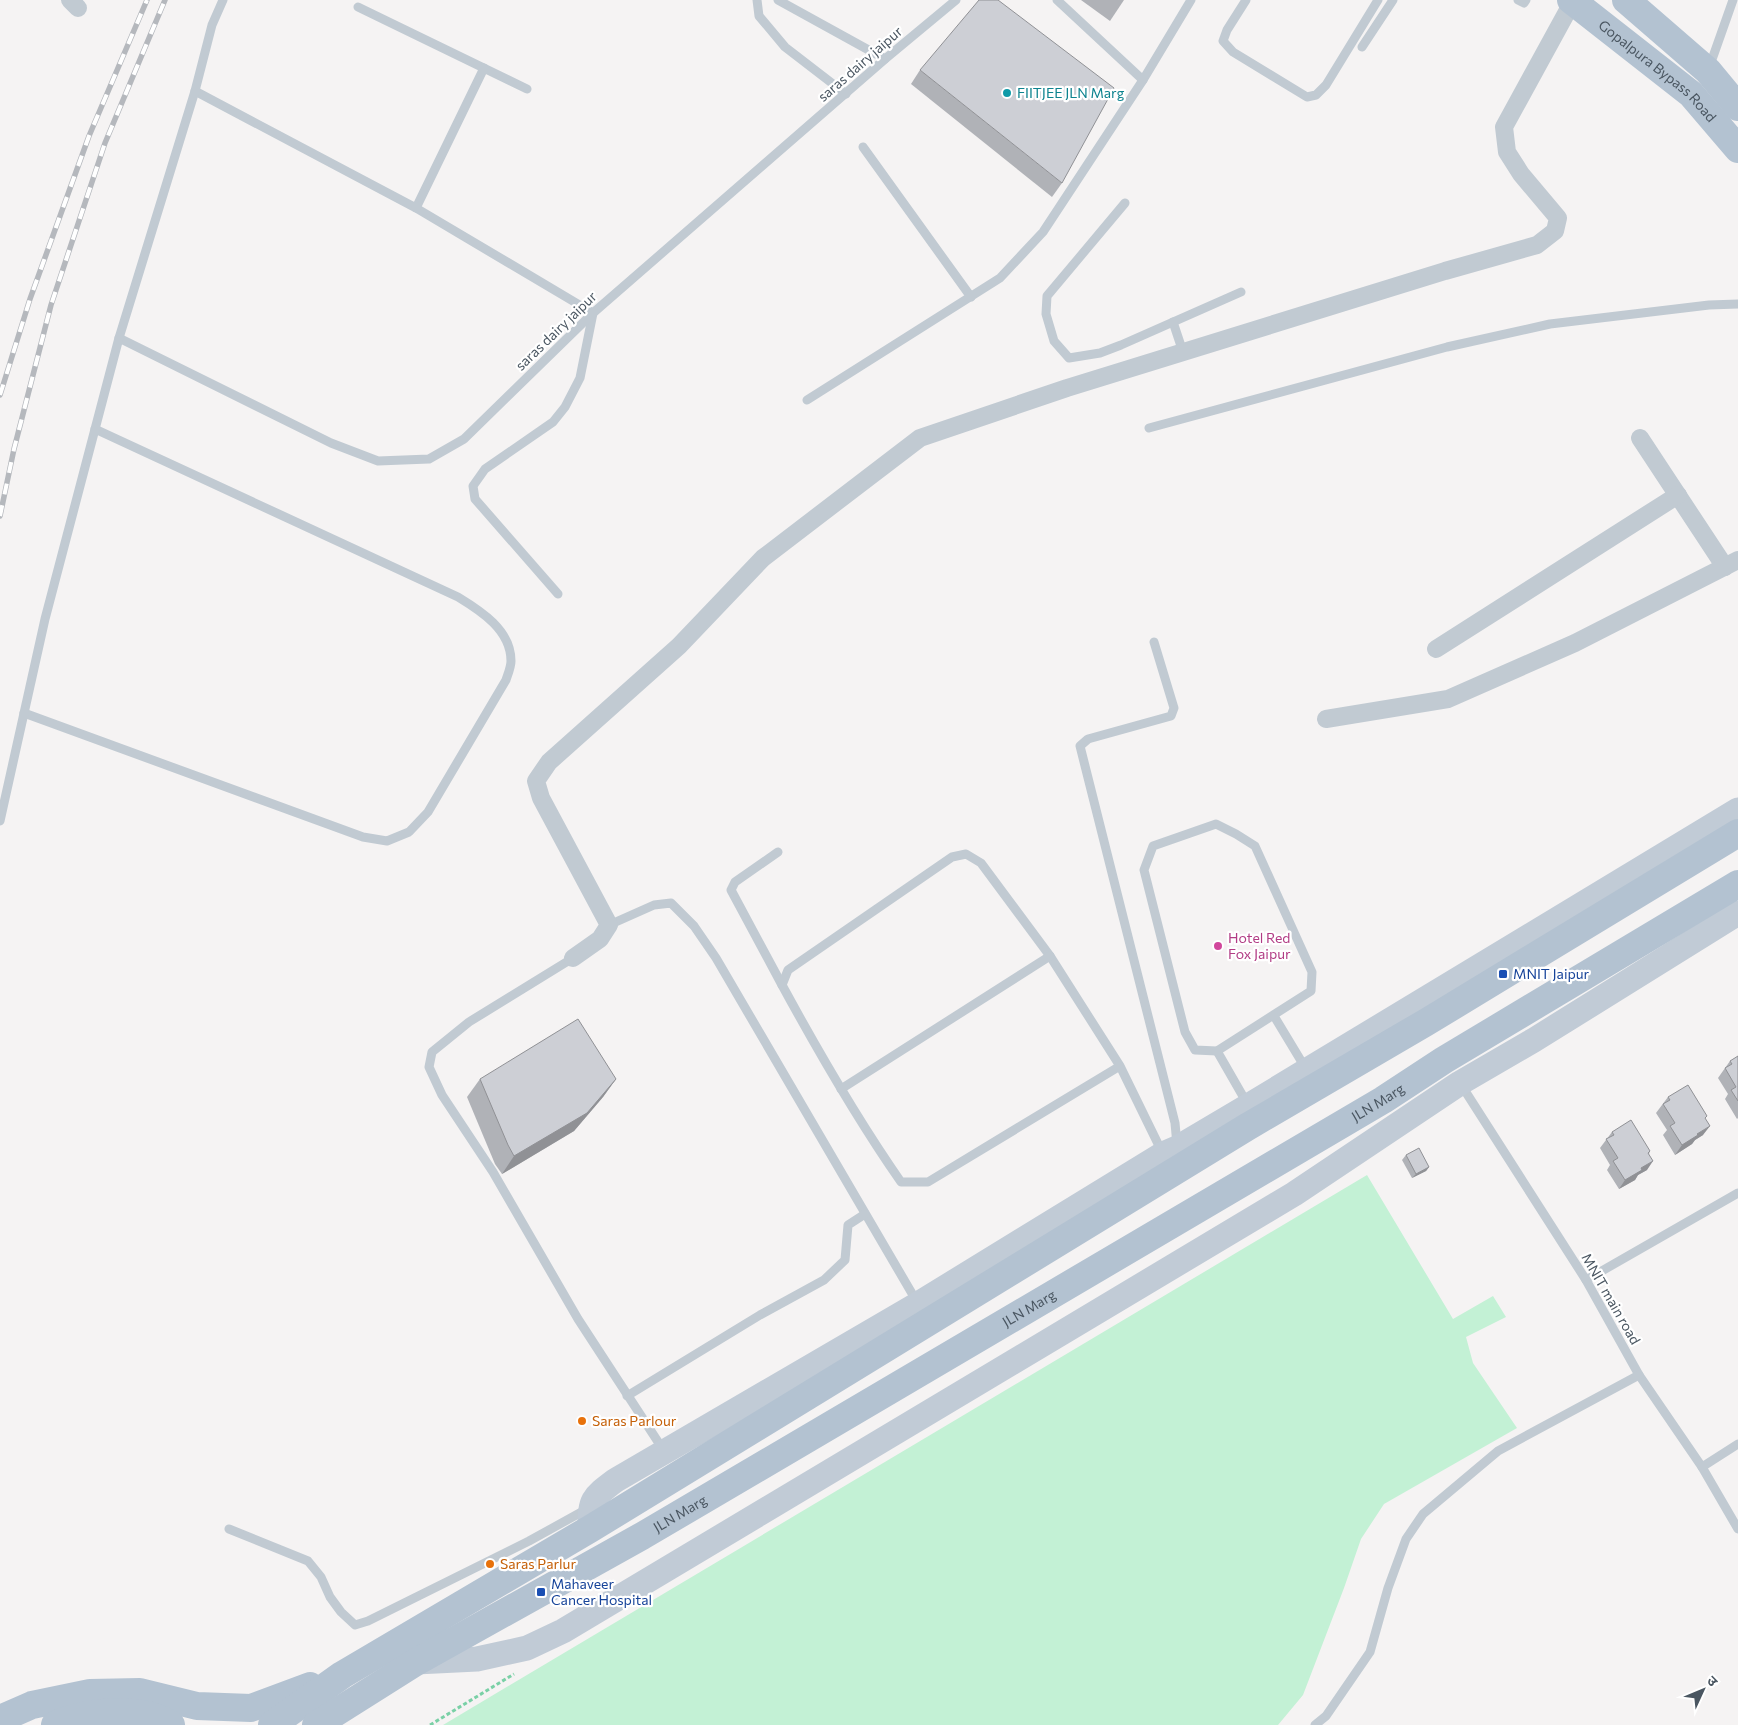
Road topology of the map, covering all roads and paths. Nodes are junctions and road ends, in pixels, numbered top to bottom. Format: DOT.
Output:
graph roads {
  1 [pos="223,0"];
  2 [pos="757,0"];
  3 [pos="778,0"];
  4 [pos="956,0"];
  5 [pos="1056,0"];
  6 [pos="1191,0"];
  7 [pos="1246,0"];
  8 [pos="1378,0"];
  9 [pos="1393,0"];
  10 [pos="1518,0"];
  11 [pos="1526,0"];
  12 [pos="1572,0"];
  13 [pos="1626,0"];
  14 [pos="1733,0"];
  15 [pos="358,7"];
  16 [pos="1658,16"];
  17 [pos="1362,48"];
  18 [pos="1681,48"];
  19 [pos="886,59"];
  20 [pos="484,68"];
  21 [pos="1708,71"];
  22 [pos="1142,80"];
  23 [pos="527,89"];
  24 [pos="195,91"];
  25 [pos="846,94"];
  26 [pos="1691,94"];
  27 [pos="1738,107"];
  28 [pos="863,147"];
  29 [pos="1738,149"];
  30 [pos="1125,203"];
  31 [pos="416,208"];
  32 [pos="1241,292"];
  33 [pos="971,298"];
  34 [pos="1738,304"];
  35 [pos="593,313"];
  36 [pos="1174,322"];
  37 [pos="119,338"];
  38 [pos="1183,352"];
  39 [pos="807,400"];
  40 [pos="1149,428"];
  41 [pos="95,429"];
  42 [pos="1640,438"];
  43 [pos="1678,495"];
  44 [pos="1731,563"];
  45 [pos="558,594"];
  46 [pos="1154,642"];
  47 [pos="1436,649"];
  48 [pos="24,713"];
  49 [pos="1326,719"];
  50 [pos="1734,820"];
  51 [pos="0,821"];
  52 [pos="778,852"];
  53 [pos="1738,884"];
  54 [pos="1738,913"];
  55 [pos="610,926"];
  56 [pos="1050,956"];
  57 [pos="572,958"];
  58 [pos="782,985"];
  59 [pos="1419,1015"];
  60 [pos="1274,1016"];
  61 [pos="1217,1051"];
  62 [pos="1120,1066"];
  63 [pos="1306,1070"];
  64 [pos="1452,1072"];
  65 [pos="841,1089"];
  66 [pos="1248,1106"];
  67 [pos="1172,1161"];
  68 [pos="1738,1193"];
  69 [pos="865,1214"];
  70 [pos="1586,1280"];
  71 [pos="923,1313"];
  72 [pos="1638,1375"];
  73 [pos="627,1396"];
  74 [pos="1738,1444"];
  75 [pos="671,1463"];
  76 [pos="1702,1467"];
  77 [pos="590,1518"];
  78 [pos="229,1529"];
  79 [pos="1738,1530"];
  80 [pos="416,1662"];
  81 [pos="342,1675"];
  82 [pos="339,1716"];
  83 [pos="0,1719"];
  84 [pos="55,1725"];
  85 [pos="170,1725"];
  86 [pos="272,1725"];
  87 [pos="316,1725"];
  88 [pos="1315,1725"];
  1 -- 24 [label="lane"];
  2 -- 25 [label="lane"];
  3 -- 19 [label="lane"];
  4 -- 19 [label="lane, saras dairy jaipur"];
  5 -- 22 [label="lane"];
  6 -- 22 [label="lane"];
  7 -- 8 [label="lane"];
  9 -- 17 [label="lane"];
  10 -- 11 [label="lane"];
  12 -- 26 [label="main road, Gopalpura Bypass Road"];
  12 -- 38 [label="street"];
  13 -- 18 [label="main road, Gopalpura Bypass Road"];
  14 -- 21 [label="lane"];
  15 -- 20 [label="lane"];
  16 -- 18 [label="lane"];
  18 -- 21 [label="main road, Gopalpura Bypass Road"];
  19 -- 25 [label="lane, saras dairy jaipur"];
  20 -- 23 [label="lane"];
  20 -- 31 [label="lane"];
  21 -- 26 [label="main road"];
  21 -- 27 [label="main road, Gopalpura Bypass Road"];
  22 -- 33 [label="lane"];
  24 -- 31 [label="lane"];
  24 -- 37 [label="lane"];
  25 -- 35 [label="lane, saras dairy jaipur"];
  26 -- 29 [label="main road, Gopalpura Bypass Road"];
  28 -- 33 [label="lane"];
  30 -- 36 [label="lane"];
  31 -- 35 [label="lane"];
  32 -- 36 [label="lane"];
  33 -- 39 [label="lane"];
  34 -- 40 [label="lane"];
  35 -- 37 [label="lane, saras dairy jaipur"];
  35 -- 45 [label="lane"];
  36 -- 38 [label="lane"];
  37 -- 41 [label="lane"];
  38 -- 55 [label="street"];
  41 -- 48 [label="lane"];
  41 -- 48 [label="lane"];
  42 -- 43 [label="street"];
  43 -- 44 [label="street"];
  43 -- 47 [label="street"];
  44 -- 49 [label="street"];
  46 -- 67 [label="lane"];
  48 -- 51 [label="lane"];
  50 -- 59 [label="street"];
  50 -- 59 [label="main road"];
  52 -- 58 [label="lane"];
  53 -- 64 [label="main road, JLN Marg"];
  54 -- 64 [label="street"];
  55 -- 57 [label="street"];
  55 -- 69 [label="lane"];
  56 -- 58 [label="lane"];
  56 -- 62 [label="lane"];
  56 -- 65 [label="lane"];
  57 -- 73 [label="lane"];
  58 -- 65 [label="lane"];
  59 -- 63 [label="street"];
  59 -- 67 [label="main road"];
  60 -- 61 [label="lane"];
  60 -- 61 [label="lane"];
  60 -- 63 [label="lane"];
  61 -- 66 [label="lane"];
  62 -- 65 [label="lane"];
  62 -- 67 [label="lane"];
  63 -- 66 [label="street"];
  64 -- 70 [label="lane, MNIT main road"];
  64 -- 80 [label="main road, JLN Marg"];
  64 -- 80 [label="street"];
  66 -- 67 [label="street"];
  67 -- 71 [label="main road"];
  68 -- 70 [label="lane"];
  69 -- 71 [label="lane"];
  69 -- 73 [label="lane"];
  70 -- 72 [label="lane, MNIT main road"];
  71 -- 75 [label="main road"];
  72 -- 76 [label="lane, MNIT main road"];
  72 -- 88 [label="lane"];
  73 -- 75 [label="lane"];
  74 -- 76 [label="lane"];
  75 -- 77 [label="main road"];
  76 -- 79 [label="lane, MNIT main road"];
  77 -- 78 [label="lane"];
  77 -- 81 [label="main road"];
  80 -- 82 [label="main road, JLN Marg"];
  81 -- 83 [label="main road"];
  81 -- 86 [label="main road"];
  82 -- 87 [label="main road, JLN Marg"];
  84 -- 85 [label="main road"];
}
